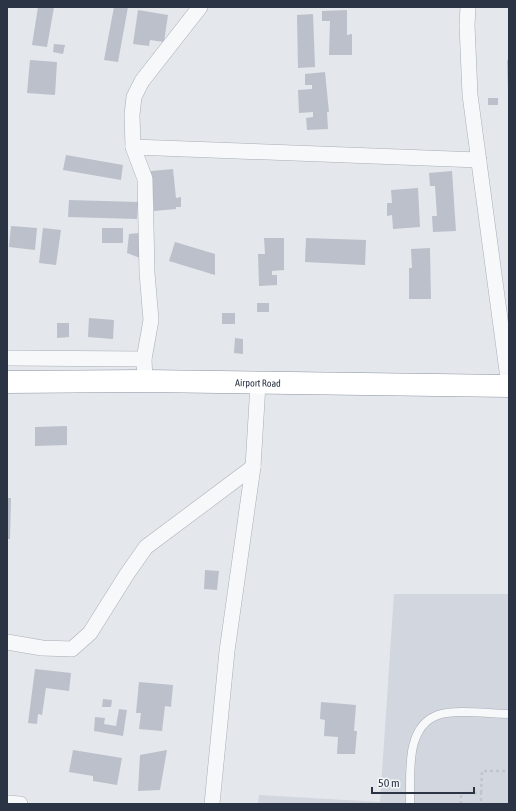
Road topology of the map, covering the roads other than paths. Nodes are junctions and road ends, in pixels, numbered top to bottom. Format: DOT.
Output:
graph roads {
  1 [pos="200,7"];
  2 [pos="468,7"];
  3 [pos="133,147"];
  4 [pos="479,160"];
  5 [pos="7,358"];
  6 [pos="144,359"];
  7 [pos="145,381"];
  8 [pos="7,382"];
  9 [pos="258,384"];
  10 [pos="509,386"];
  11 [pos="253,467"];
  12 [pos="7,642"];
  13 [pos="509,714"];
  14 [pos="7,803"];
  15 [pos="20,804"];
  16 [pos="212,804"];
  17 [pos="410,804"];
  1 -- 3 [label="street"];
  2 -- 4 [label="street"];
  3 -- 4 [label="street"];
  3 -- 6 [label="street"];
  4 -- 10 [label="street"];
  5 -- 6 [label="street"];
  6 -- 7 [label="street"];
  7 -- 8 [label="highway, Airport Road"];
  7 -- 9 [label="highway, Airport Road"];
  9 -- 10 [label="highway, Airport Road"];
  9 -- 11 [label="street"];
  11 -- 12 [label="street"];
  11 -- 16 [label="street"];
  13 -- 17 [label="lane"];
  14 -- 15 [label="street"];
}
